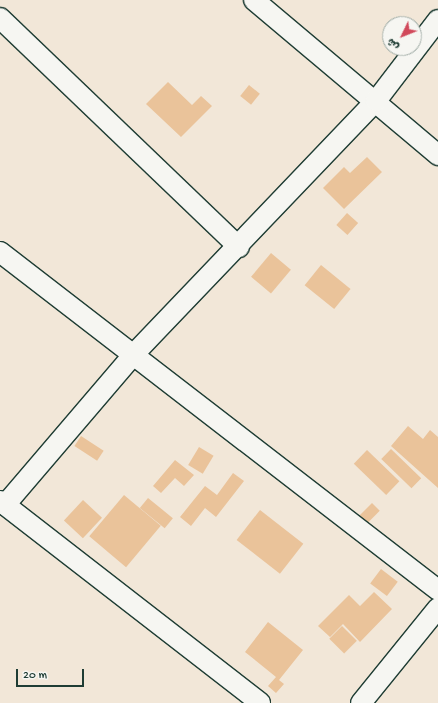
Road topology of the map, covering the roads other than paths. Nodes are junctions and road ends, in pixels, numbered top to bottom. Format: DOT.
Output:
graph roads {
  1 [pos="254,0"];
  2 [pos="0,18"];
  3 [pos="438,20"];
  4 [pos="376,101"];
  5 [pos="438,155"];
  6 [pos="239,247"];
  7 [pos="0,252"];
  8 [pos="133,355"];
  9 [pos="3,503"];
  10 [pos="438,590"];
  11 [pos="438,608"];
  12 [pos="256,702"];
  13 [pos="361,703"];
  1 -- 4 [label="street"];
  2 -- 6 [label="street"];
  3 -- 4 [label="street"];
  4 -- 5 [label="street"];
  4 -- 6 [label="street"];
  6 -- 8 [label="street"];
  7 -- 8 [label="street"];
  8 -- 9 [label="street"];
  8 -- 10 [label="street"];
  9 -- 12 [label="street"];
  11 -- 13 [label="street"];
}
